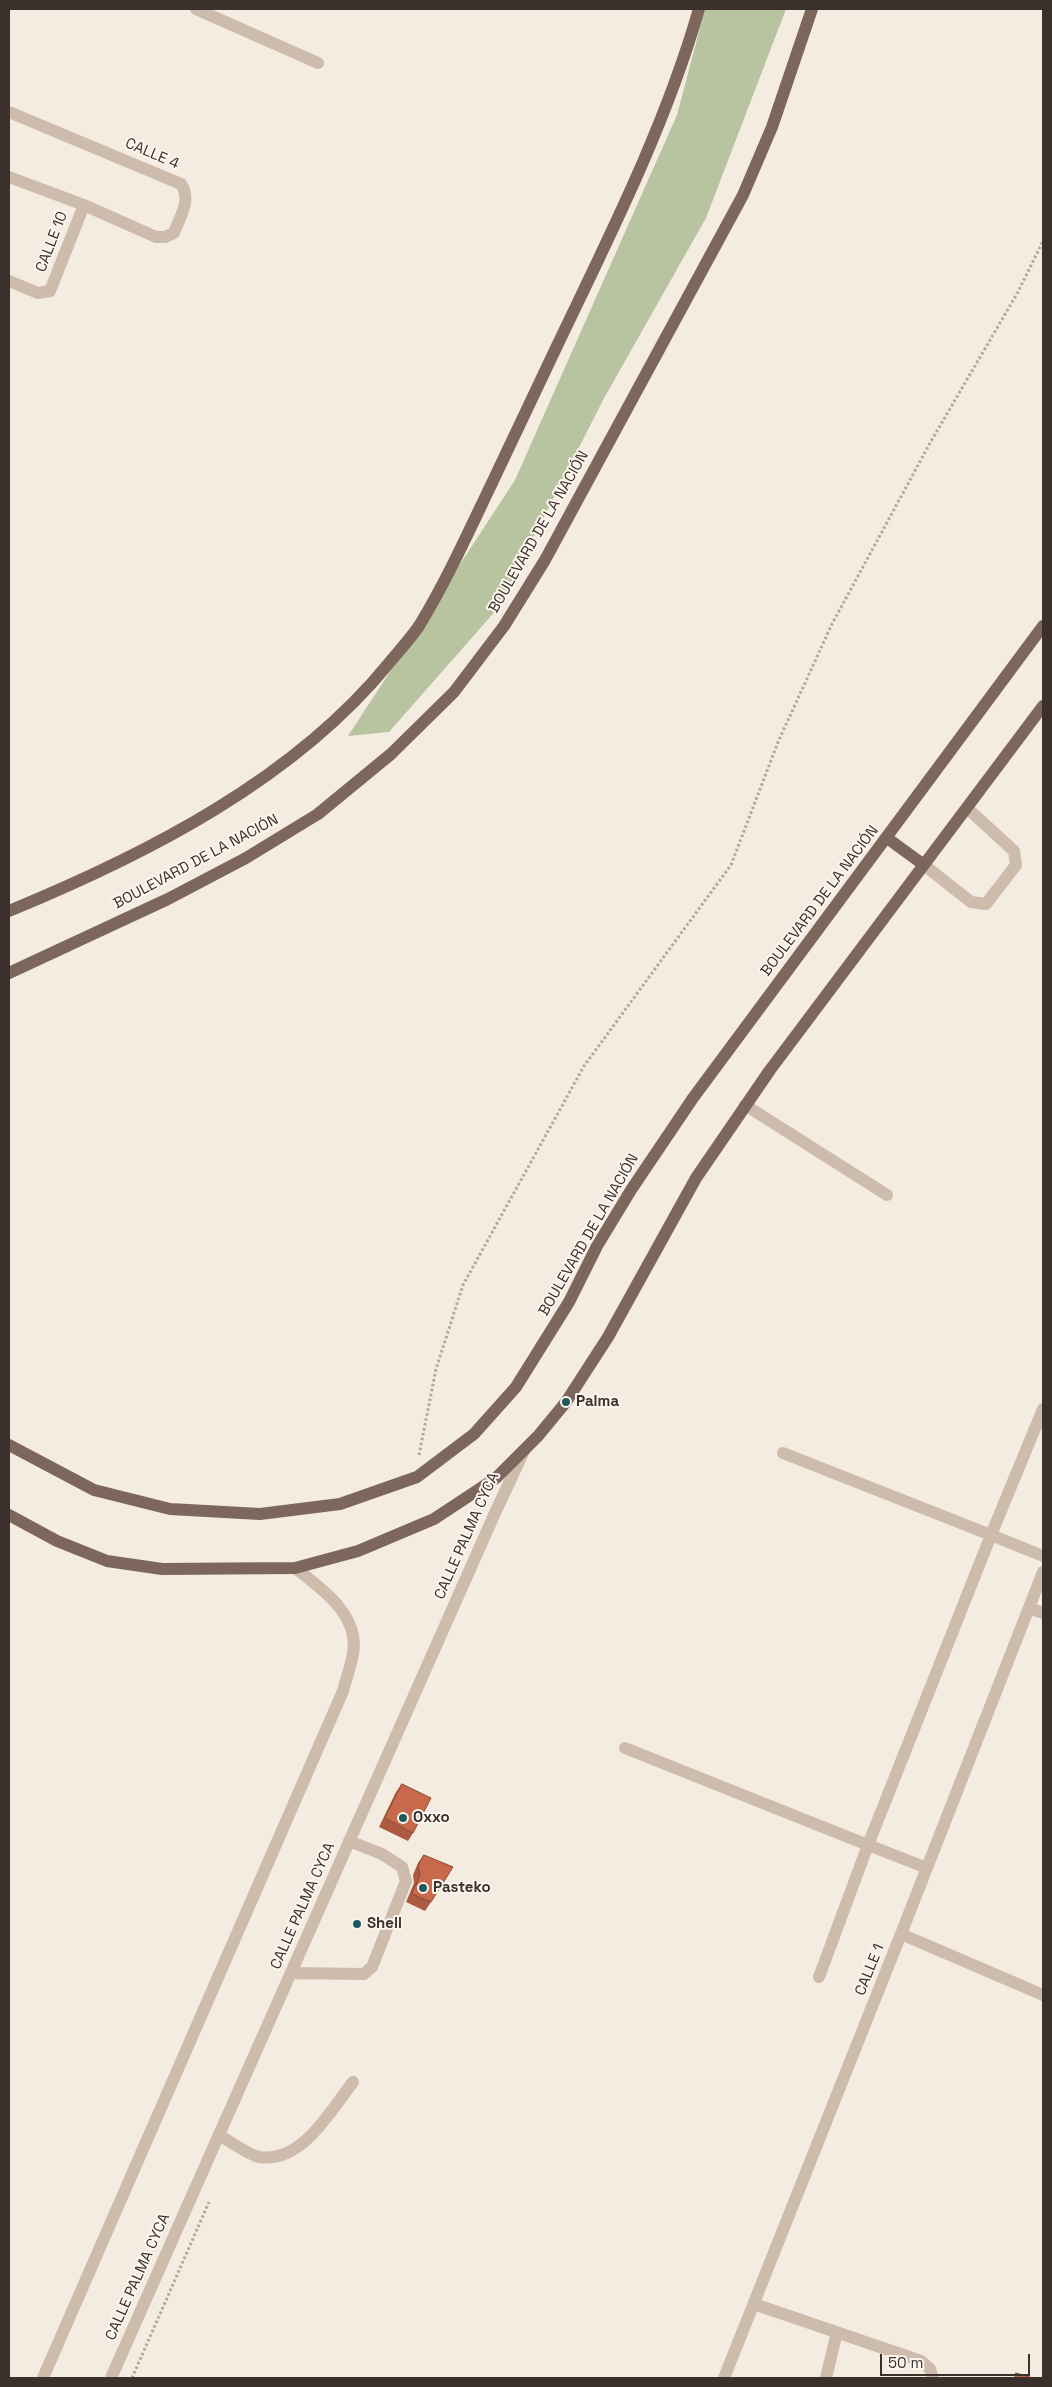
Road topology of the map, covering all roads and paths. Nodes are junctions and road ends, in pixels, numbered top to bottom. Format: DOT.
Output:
graph roads {
  1 [pos="196,9"];
  2 [pos="699,9"];
  3 [pos="812,9"];
  4 [pos="318,63"];
  5 [pos="9,112"];
  6 [pos="9,177"];
  7 [pos="84,205"];
  8 [pos="1043,241"];
  9 [pos="9,281"];
  10 [pos="1043,626"];
  11 [pos="1043,706"];
  12 [pos="966,808"];
  13 [pos="887,838"];
  14 [pos="924,865"];
  15 [pos="9,911"];
  16 [pos="9,973"];
  17 [pos="745,1106"];
  18 [pos="887,1195"];
  19 [pos="1043,1409"];
  20 [pos="9,1445"];
  21 [pos="526,1449"];
  22 [pos="783,1453"];
  23 [pos="417,1477"];
  24 [pos="9,1515"];
  25 [pos="991,1535"];
  26 [pos="1043,1556"];
  27 [pos="296,1568"];
  28 [pos="1043,1572"];
  29 [pos="1029,1608"];
  30 [pos="1043,1613"];
  31 [pos="625,1748"];
  32 [pos="349,1841"];
  33 [pos="868,1845"];
  34 [pos="928,1868"];
  35 [pos="902,1934"];
  36 [pos="291,1973"];
  37 [pos="820,1978"];
  38 [pos="1043,1995"];
  39 [pos="354,2082"];
  40 [pos="219,2135"];
  41 [pos="754,2304"];
  42 [pos="837,2332"];
  43 [pos="43,2378"];
  44 [pos="111,2378"];
  45 [pos="724,2378"];
  46 [pos="826,2378"];
  47 [pos="933,2378"];
  1 -- 4 [label="street"];
  2 -- 15 [label="main road"];
  3 -- 16 [label="main road, BOULEVARD DE LA NACIÓN"];
  5 -- 7 [label="street, CALLE 4"];
  6 -- 7 [label="street, CALLE 4"];
  7 -- 9 [label="street, CALLE 10"];
  8 -- 23 [label="path"];
  10 -- 13 [label="main road, BOULEVARD DE LA NACIÓN"];
  11 -- 12 [label="main road"];
  12 -- 14 [label="main road"];
  12 -- 14 [label="street"];
  13 -- 14 [label="main road"];
  13 -- 23 [label="main road, BOULEVARD DE LA NACIÓN"];
  14 -- 17 [label="main road"];
  17 -- 18 [label="street"];
  17 -- 21 [label="main road"];
  19 -- 25 [label="street"];
  20 -- 23 [label="main road, BOULEVARD DE LA NACIÓN"];
  21 -- 27 [label="main road"];
  21 -- 32 [label="street, CALLE PALMA CYCA"];
  22 -- 25 [label="street"];
  24 -- 27 [label="main road"];
  25 -- 26 [label="street"];
  25 -- 33 [label="street"];
  27 -- 43 [label="street"];
  28 -- 29 [label="street, CALLE 1"];
  29 -- 30 [label="street"];
  29 -- 34 [label="street, CALLE 1"];
  31 -- 33 [label="street"];
  32 -- 36 [label="street, CALLE PALMA CYCA"];
  32 -- 36 [label="street"];
  33 -- 34 [label="street"];
  33 -- 37 [label="street"];
  34 -- 35 [label="street, CALLE 1"];
  35 -- 38 [label="street"];
  35 -- 41 [label="street, CALLE 1"];
  36 -- 40 [label="street, CALLE PALMA CYCA"];
  39 -- 40 [label="street"];
  40 -- 44 [label="street, CALLE PALMA CYCA"];
  41 -- 42 [label="street"];
  41 -- 45 [label="street, CALLE 1"];
  42 -- 46 [label="street"];
  42 -- 47 [label="street"];
}
